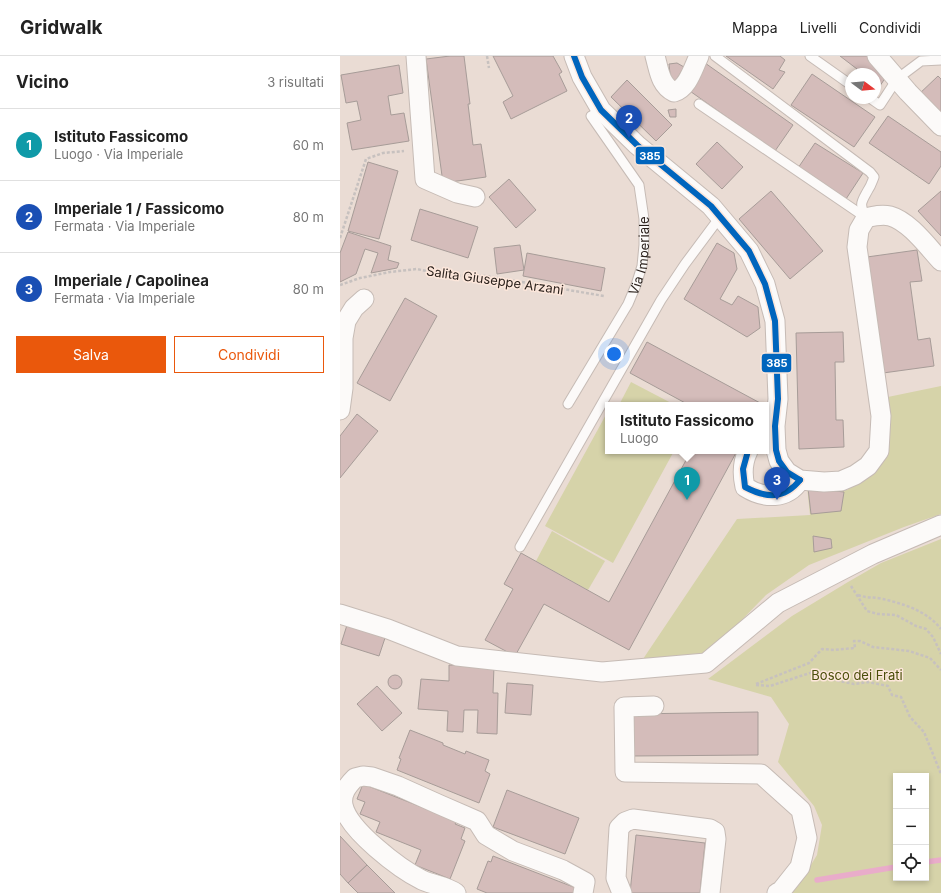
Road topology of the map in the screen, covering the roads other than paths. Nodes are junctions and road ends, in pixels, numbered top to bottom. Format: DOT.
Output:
graph roads {
  1 [pos="416,56"];
  2 [pos="574,56"];
  3 [pos="655,56"];
  4 [pos="699,56"];
  5 [pos="715,56"];
  6 [pos="810,56"];
  7 [pos="877,56"];
  8 [pos="941,60"];
  9 [pos="897,79"];
  10 [pos="845,81"];
  11 [pos="881,103"];
  12 [pos="699,104"];
  13 [pos="601,110"];
  14 [pos="941,126"];
  15 [pos="475,198"];
  16 [pos="720,217"];
  17 [pos="866,218"];
  18 [pos="941,261"];
  19 [pos="364,299"];
  20 [pos="778,399"];
  21 [pos="568,404"];
  22 [pos="340,410"];
  23 [pos="769,415"];
  24 [pos="747,454"];
  25 [pos="800,480"];
  26 [pos="941,525"];
  27 [pos="520,547"];
  28 [pos="340,614"];
  29 [pos="654,706"];
  30 [pos="342,791"];
  31 [pos="588,889"];
  32 [pos="456,893"];
  33 [pos="622,893"];
  34 [pos="710,893"];
  35 [pos="777,893"];
  1 -- 15 [label="street"];
  2 -- 13 [label="street"];
  3 -- 4 [label="street"];
  5 -- 17 [label="lane"];
  6 -- 10 [label="lane"];
  7 -- 9 [label="street"];
  8 -- 9 [label="lane"];
  9 -- 11 [label="lane"];
  9 -- 14 [label="street"];
  12 -- 17 [label="lane"];
  13 -- 16 [label="street"];
  13 -- 21 [label="lane, Via Imperiale"];
  16 -- 20 [label="street"];
  16 -- 27 [label="lane"];
  17 -- 18 [label="street"];
  17 -- 25 [label="street"];
  19 -- 22 [label="street"];
  20 -- 23 [label="street"];
  20 -- 25 [label="street"];
  24 -- 25 [label="street"];
  26 -- 28 [label="street"];
  29 -- 35 [label="street"];
  30 -- 31 [label="street"];
  30 -- 32 [label="street"];
  33 -- 34 [label="street"];
}
